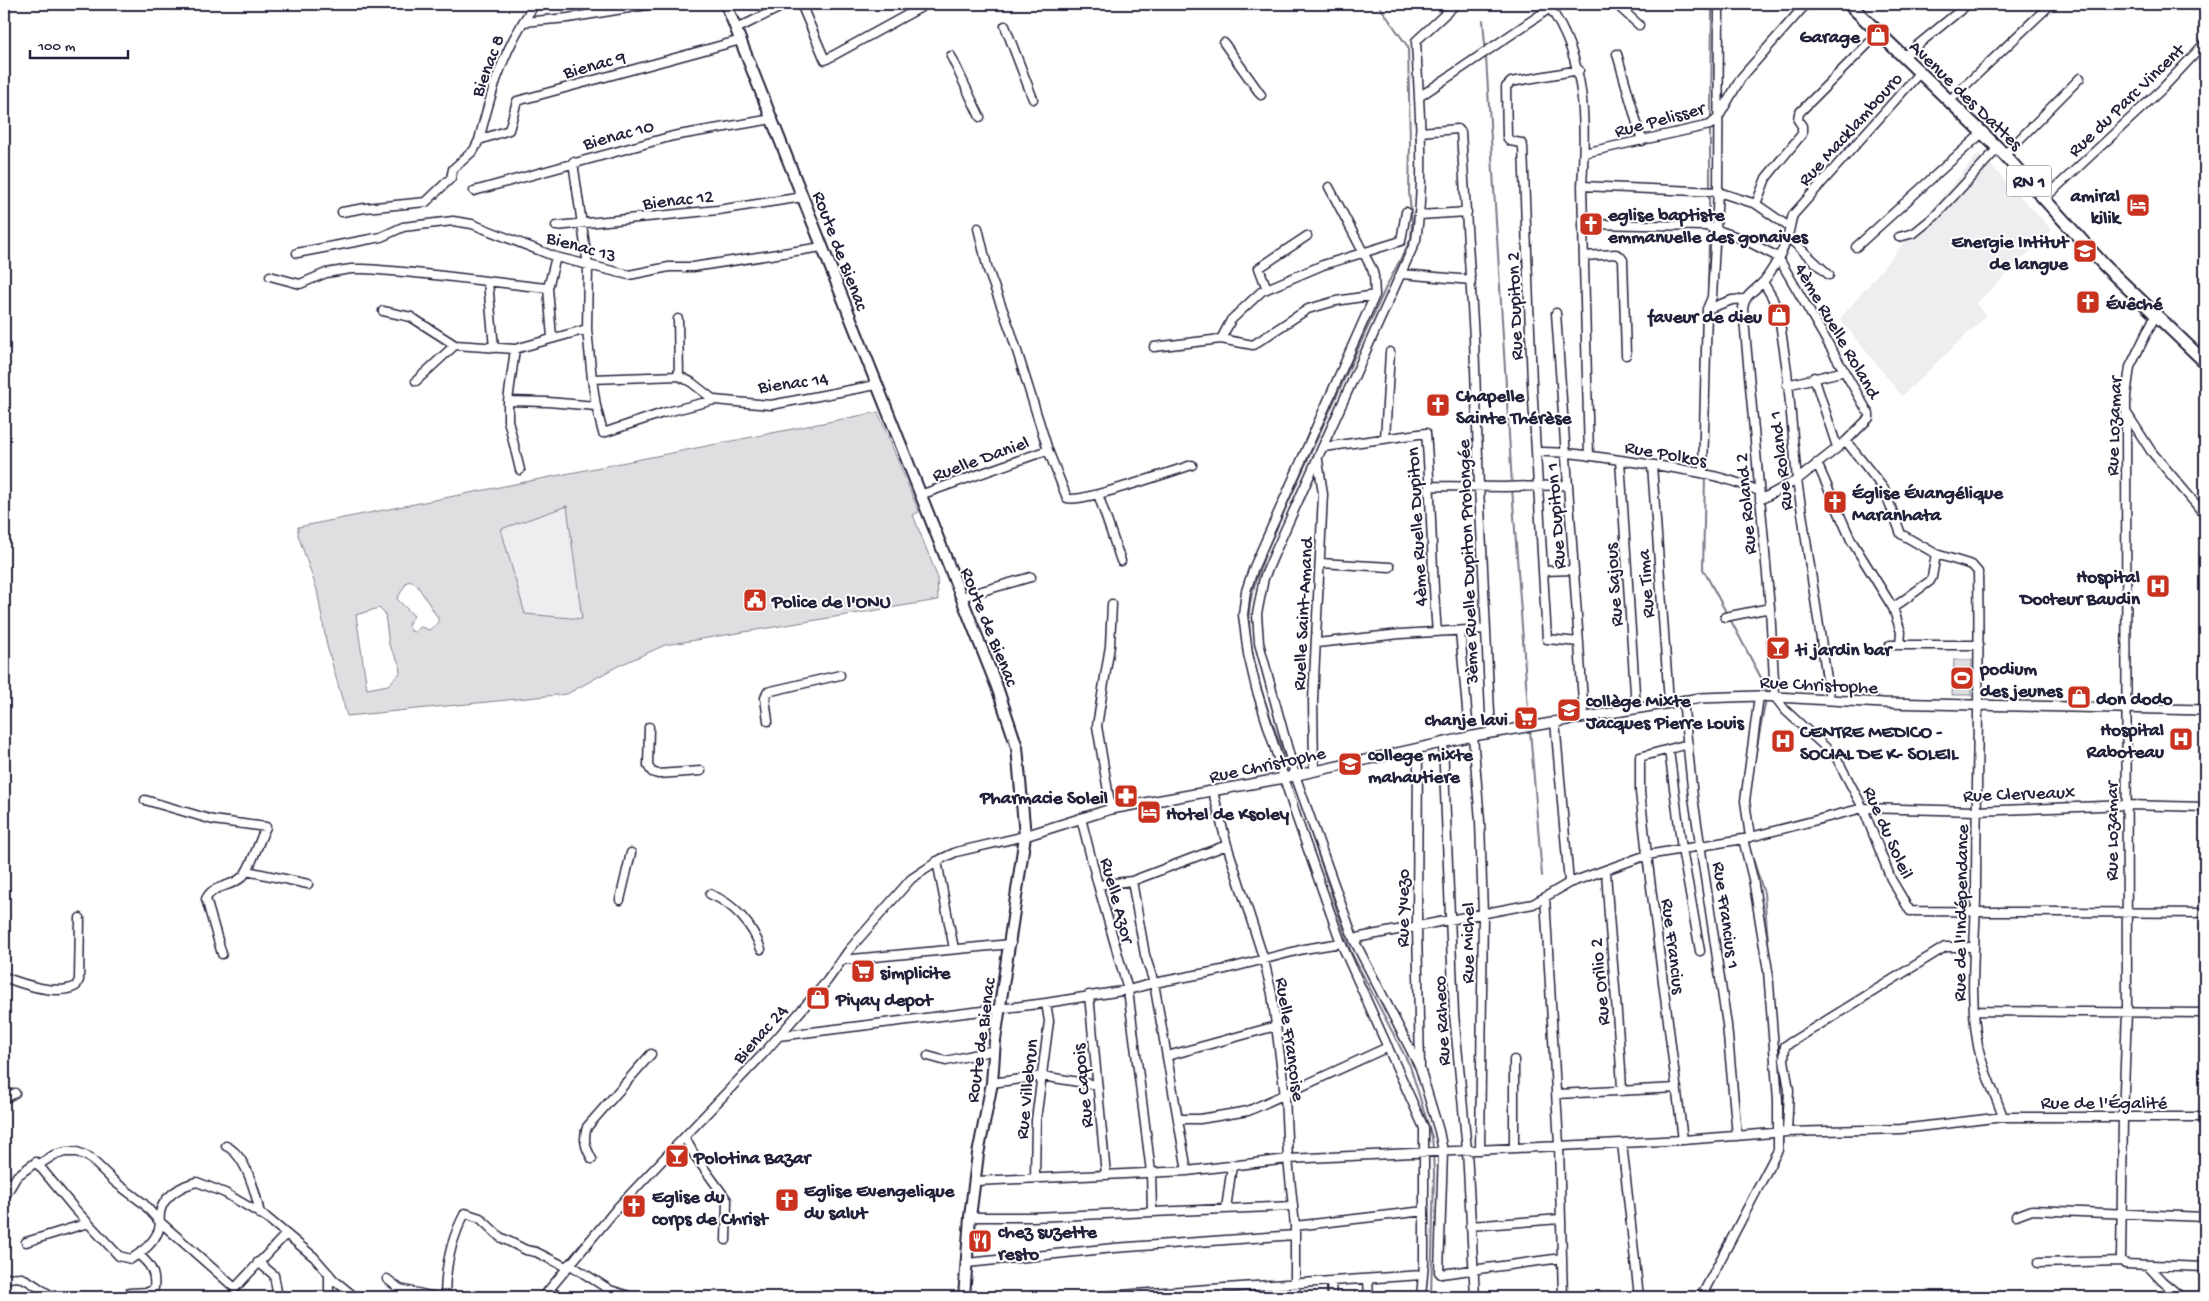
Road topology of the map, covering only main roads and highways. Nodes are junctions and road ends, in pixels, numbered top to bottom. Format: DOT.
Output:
graph roads {
  1 [pos="726,4"];
  2 [pos="1848,4"];
  3 [pos="2205,360"];
  4 [pos="964,1297"];
  1 -- 4 [label="main road, Route de Bienac"];
  2 -- 3 [label="main road, Avenue des Dattes / RN 1"];
}
